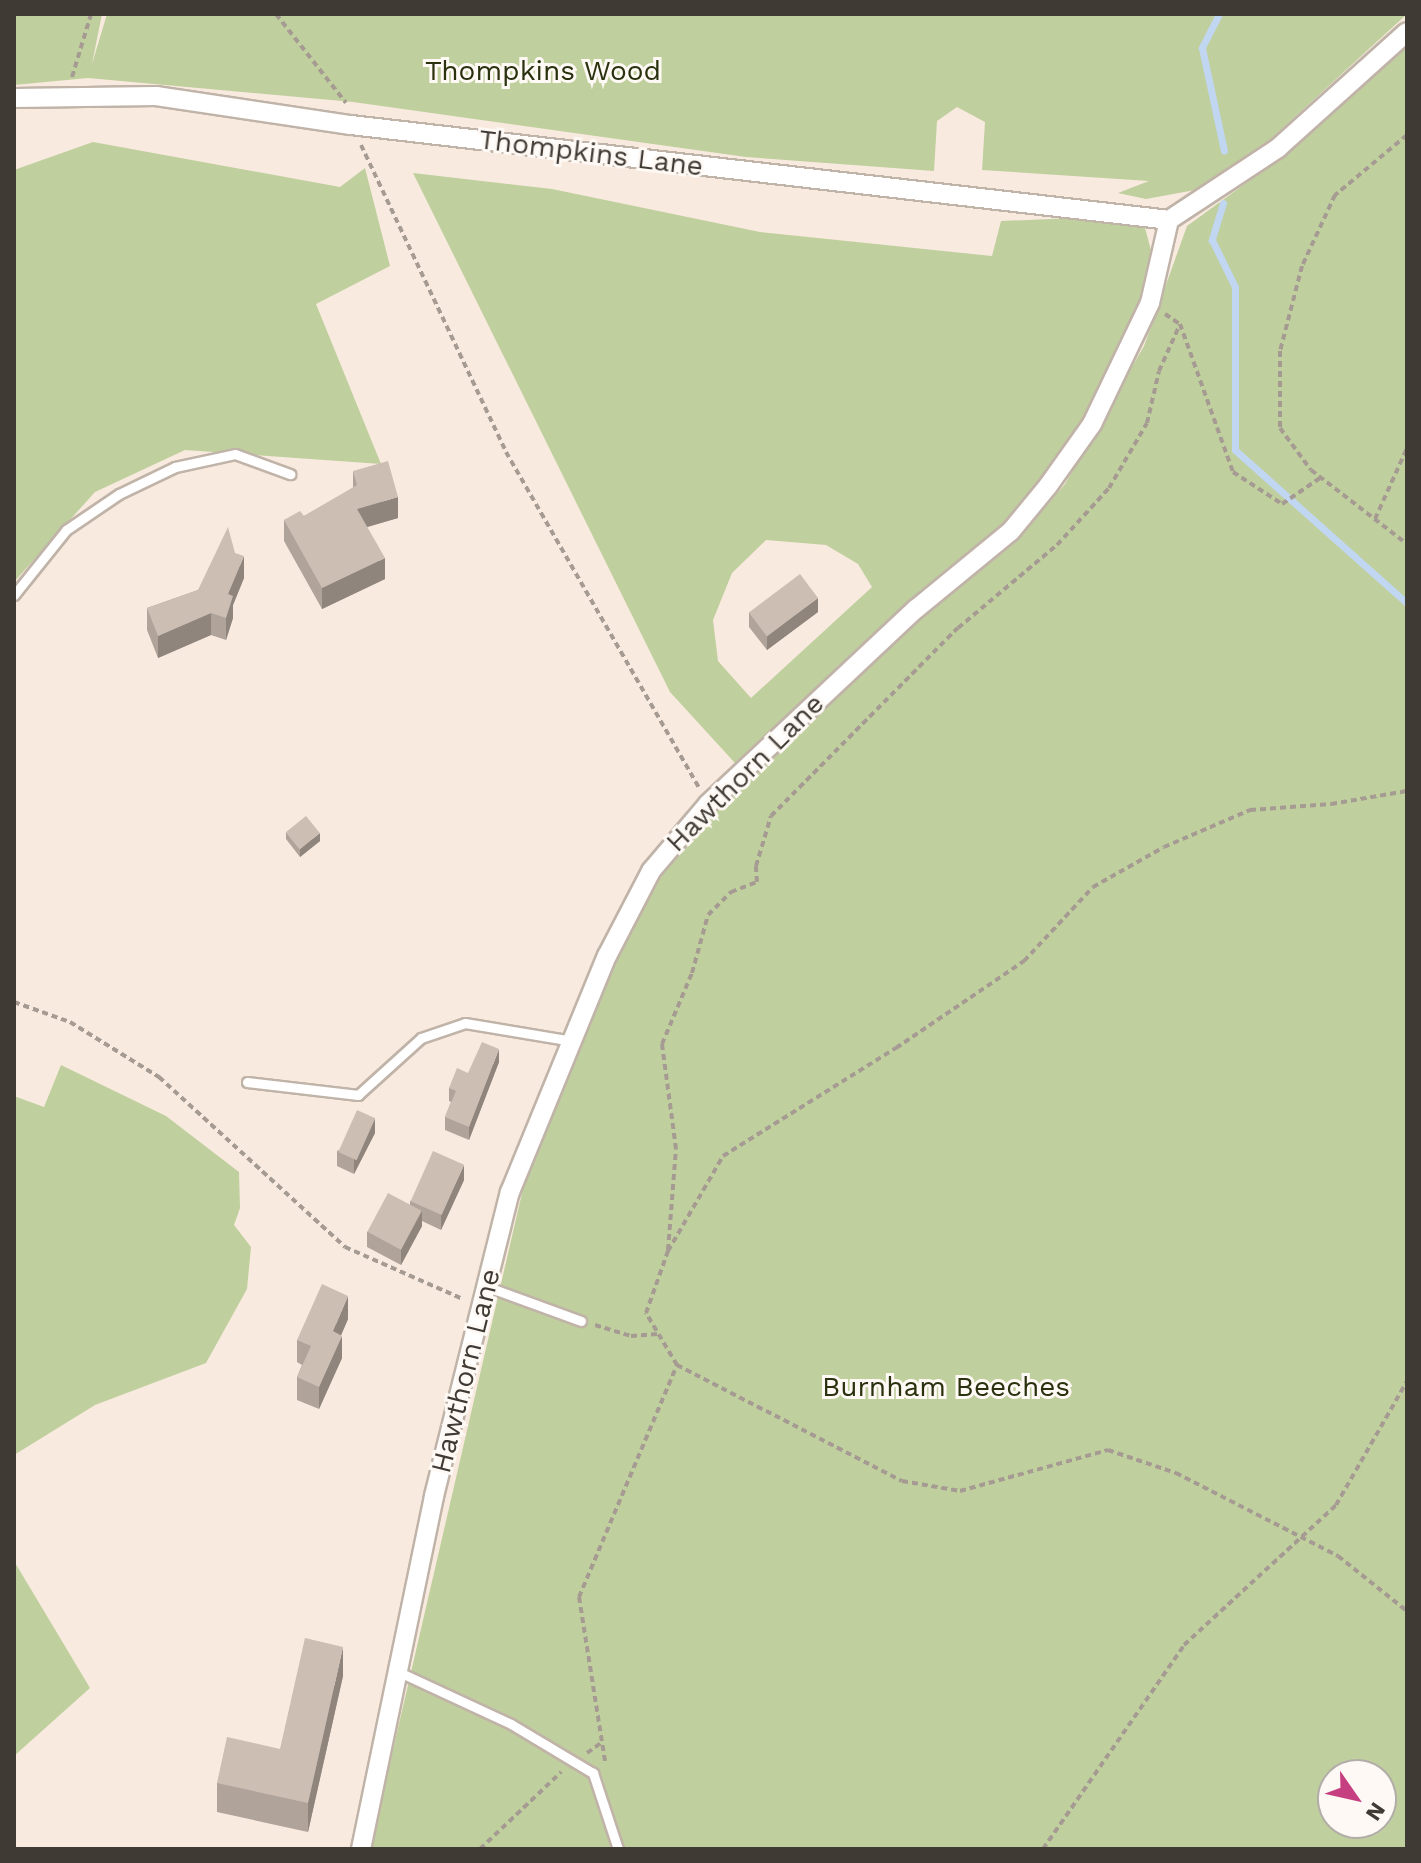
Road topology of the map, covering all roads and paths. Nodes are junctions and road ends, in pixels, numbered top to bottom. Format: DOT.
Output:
graph roads {
  1 [pos="91,14"];
  2 [pos="276,14"];
  3 [pos="1407,32"];
  4 [pos="18,94"];
  5 [pos="66,97"];
  6 [pos="345,97"];
  7 [pos="351,125"];
  8 [pos="1407,135"];
  9 [pos="1169,220"];
  10 [pos="1150,303"];
  11 [pos="1180,324"];
  12 [pos="1407,448"];
  13 [pos="290,474"];
  14 [pos="1321,478"];
  15 [pos="1375,519"];
  16 [pos="1407,544"];
  17 [pos="14,595"];
  18 [pos="1407,791"];
  19 [pos="708,804"];
  20 [pos="14,1002"];
  21 [pos="572,1041"];
  22 [pos="247,1082"];
  23 [pos="668,1251"];
  24 [pos="488,1287"];
  25 [pos="484,1308"];
  26 [pos="581,1321"];
  27 [pos="658,1334"];
  28 [pos="677,1365"];
  29 [pos="1407,1381"];
  30 [pos="1298,1536"];
  31 [pos="1407,1611"];
  32 [pos="399,1672"];
  33 [pos="602,1742"];
  34 [pos="574,1762"];
  35 [pos="606,1772"];
  36 [pos="361,1849"];
  37 [pos="480,1849"];
  38 [pos="618,1849"];
  39 [pos="1043,1849"];
  1 -- 5 [label="path"];
  2 -- 6 [label="path"];
  3 -- 9 [label="street"];
  4 -- 5 [label="street, Thompkins Lane"];
  5 -- 7 [label="street, Thompkins Lane"];
  7 -- 9 [label="street, Thompkins Lane"];
  7 -- 19 [label="path"];
  8 -- 14 [label="path"];
  9 -- 10 [label="street, Hawthorn Lane"];
  10 -- 11 [label="path"];
  10 -- 19 [label="street, Hawthorn Lane"];
  11 -- 14 [label="path"];
  11 -- 23 [label="path"];
  12 -- 15 [label="path"];
  13 -- 17 [label="lane"];
  14 -- 15 [label="path"];
  15 -- 16 [label="path"];
  18 -- 23 [label="path"];
  19 -- 21 [label="street, Hawthorn Lane"];
  20 -- 25 [label="path"];
  21 -- 22 [label="lane"];
  21 -- 24 [label="street, Hawthorn Lane"];
  23 -- 27 [label="path"];
  24 -- 25 [label="street, Hawthorn Lane"];
  24 -- 26 [label="lane"];
  25 -- 32 [label="street, Hawthorn Lane"];
  26 -- 27 [label="path"];
  27 -- 28 [label="path"];
  28 -- 30 [label="path"];
  28 -- 33 [label="path"];
  29 -- 30 [label="path"];
  30 -- 31 [label="path"];
  30 -- 39 [label="path"];
  32 -- 34 [label="lane"];
  32 -- 36 [label="street, Hawthorn Lane"];
  33 -- 34 [label="path"];
  33 -- 35 [label="path"];
  34 -- 37 [label="path"];
  34 -- 38 [label="lane"];
}
